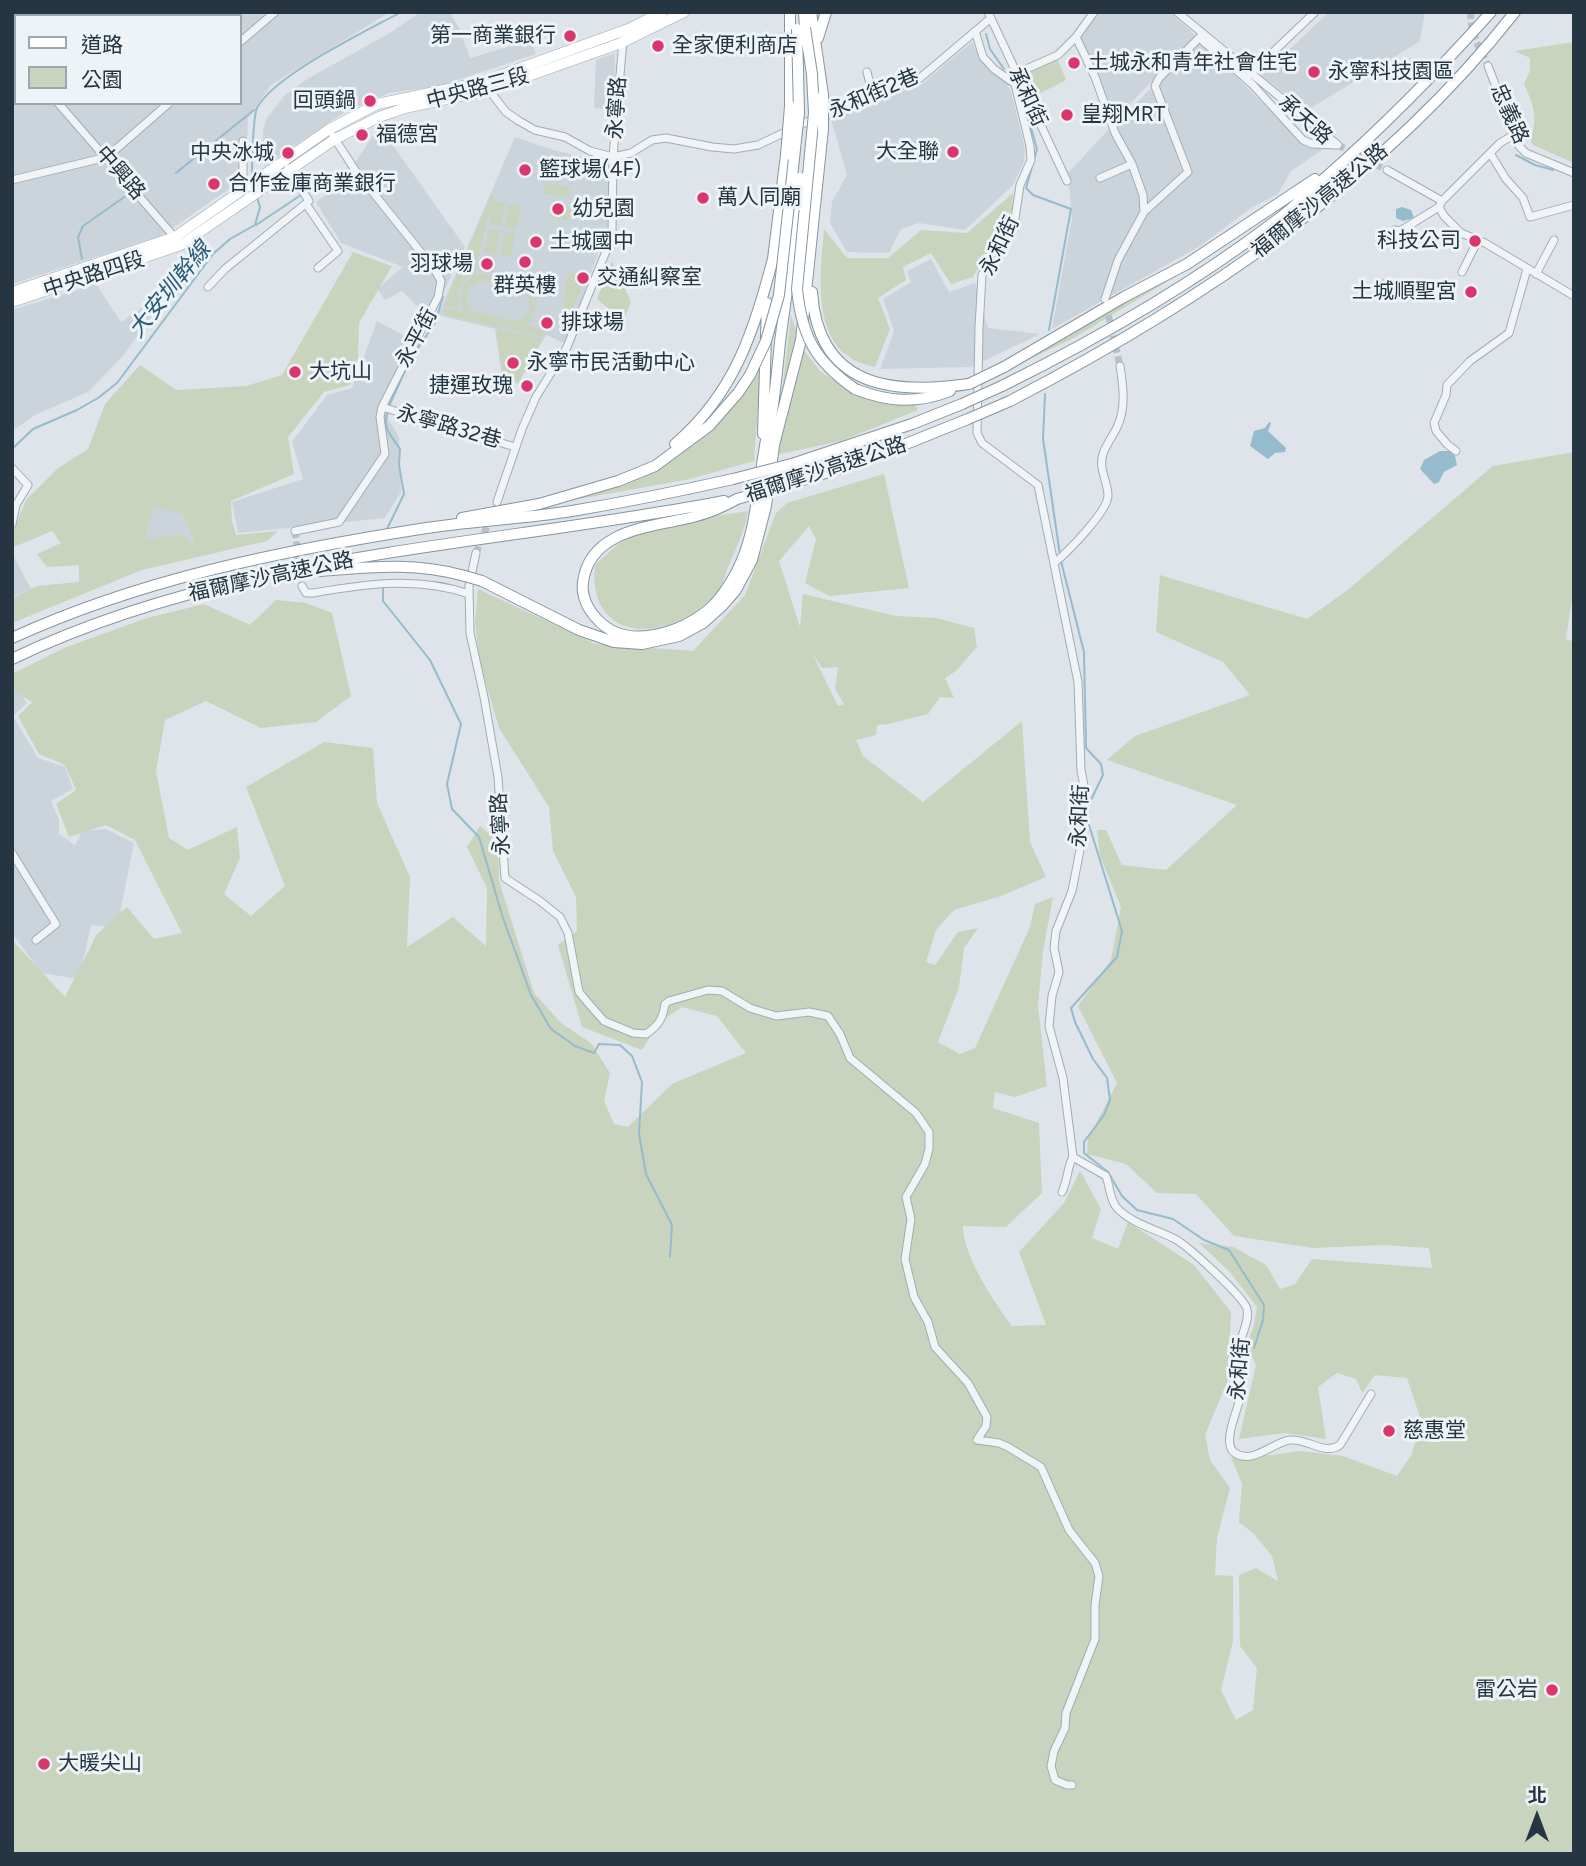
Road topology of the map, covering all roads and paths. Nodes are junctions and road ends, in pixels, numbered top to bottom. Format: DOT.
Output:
graph roads {
  1 [pos="275,12"];
  2 [pos="662,12"];
  3 [pos="684,12"];
  4 [pos="790,12"];
  5 [pos="796,12"];
  6 [pos="804,12"];
  7 [pos="811,12"];
  8 [pos="827,12"];
  9 [pos="1094,12"];
  10 [pos="1177,12"];
  11 [pos="1315,12"];
  12 [pos="1491,12"];
  13 [pos="1515,12"];
  14 [pos="990,15"];
  15 [pos="631,28"];
  16 [pos="801,29"];
  17 [pos="975,31"];
  18 [pos="1202,35"];
  19 [pos="1076,37"];
  20 [pos="242,41"];
  21 [pos="817,41"];
  22 [pos="621,43"];
  23 [pos="1488,66"];
  24 [pos="867,72"];
  25 [pos="1017,73"];
  26 [pos="1248,77"];
  27 [pos="1009,79"];
  28 [pos="489,90"];
  29 [pos="873,92"];
  30 [pos="60,105"];
  31 [pos="167,105"];
  32 [pos="1316,128"];
  33 [pos="328,130"];
  34 [pos="1294,131"];
  35 [pos="1515,134"];
  36 [pos="1325,136"];
  37 [pos="335,139"];
  38 [pos="243,141"];
  39 [pos="1318,144"];
  40 [pos="1490,153"];
  41 [pos="1350,156"];
  42 [pos="107,157"];
  43 [pos="613,157"];
  44 [pos="1132,164"];
  45 [pos="287,166"];
  46 [pos="1387,170"];
  47 [pos="1574,173"];
  48 [pos="1100,178"];
  49 [pos="12,180"];
  50 [pos="1067,181"];
  51 [pos="250,191"];
  52 [pos="306,204"];
  53 [pos="1441,204"];
  54 [pos="1574,205"];
  55 [pos="1144,212"];
  56 [pos="1395,230"];
  57 [pos="1478,240"];
  58 [pos="1554,240"];
  59 [pos="178,241"];
  60 [pos="774,255"];
  61 [pos="810,262"];
  62 [pos="318,268"];
  63 [pos="1527,269"];
  64 [pos="1462,272"];
  65 [pos="1536,274"];
  66 [pos="208,287"];
  67 [pos="12,292"];
  68 [pos="1574,296"];
  69 [pos="1105,299"];
  70 [pos="12,302"];
  71 [pos="1121,366"];
  72 [pos="969,384"];
  73 [pos="382,407"];
  74 [pos="515,447"];
  75 [pos="769,448"];
  76 [pos="1456,451"];
  77 [pos="12,468"];
  78 [pos="603,485"];
  79 [pos="737,499"];
  80 [pos="497,502"];
  81 [pos="12,524"];
  82 [pos="422,528"];
  83 [pos="295,531"];
  84 [pos="477,553"];
  85 [pos="1059,559"];
  86 [pos="383,560"];
  87 [pos="468,585"];
  88 [pos="302,586"];
  89 [pos="12,638"];
  90 [pos="12,659"];
  91 [pos="12,853"];
  92 [pos="36,940"];
  93 [pos="1073,1157"];
  94 [pos="1062,1192"];
  95 [pos="1371,1394"];
  96 [pos="1072,1785"];
  1 -- 20 [label="street"];
  2 -- 15 [label="main road, 中央路三段"];
  3 -- 22 [label="main road, 中央路三段"];
  4 -- 60 [label="highway, bridge"];
  5 -- 16 [label="highway"];
  6 -- 16 [label="highway"];
  7 -- 21 [label="highway"];
  8 -- 21 [label="highway"];
  9 -- 19 [label="street"];
  10 -- 18 [label="street, 承天路"];
  11 -- 26 [label="street"];
  12 -- 41 [label="highway, 福爾摩沙高速公路"];
  13 -- 79 [label="highway, 福爾摩沙高速公路, bridge"];
  14 -- 17 [label="street, 永和街2巷"];
  14 -- 25 [label="street, 承和街"];
  15 -- 22 [label="street, 永寧路"];
  15 -- 33 [label="main road, 中央路三段"];
  16 -- 72 [label="highway, bridge"];
  16 -- 75 [label="highway, bridge"];
  16 -- 78 [label="highway, bridge"];
  17 -- 27 [label="street, 永和街"];
  17 -- 29 [label="street, 永和街2巷"];
  18 -- 26 [label="street, 承天路"];
  18 -- 55 [label="street"];
  19 -- 25 [label="street"];
  19 -- 44 [label="street"];
  21 -- 61 [label="highway, bridge"];
  22 -- 28 [label="main road, 中央路三段"];
  22 -- 43 [label="street, 永寧路"];
  23 -- 35 [label="street, 忠義路"];
  24 -- 29 [label="street"];
  25 -- 27 [label="street"];
  25 -- 50 [label="street, 承和街"];
  26 -- 32 [label="street, 承天路"];
  26 -- 34 [label="street, 承天路"];
  27 -- 85 [label="street, 永和街"];
  28 -- 37 [label="main road, 中央路三段"];
  28 -- 43 [label="street"];
  29 -- 43 [label="street, 永和街2巷"];
  30 -- 42 [label="street, 中興路"];
  31 -- 42 [label="street"];
  32 -- 34 [label="street"];
  32 -- 36 [label="street, 承天路"];
  33 -- 37 [label="street, 永平街"];
  33 -- 45 [label="main road, 中央路三段"];
  34 -- 39 [label="street, 承天路"];
  35 -- 40 [label="street"];
  35 -- 47 [label="street, 忠義路"];
  36 -- 39 [label="street"];
  36 -- 39 [label="street, 承天路"];
  37 -- 45 [label="main road, 中央路三段"];
  37 -- 73 [label="street, 永平街"];
  38 -- 51 [label="street"];
  40 -- 53 [label="street"];
  40 -- 54 [label="street"];
  41 -- 72 [label="highway, bridge"];
  41 -- 82 [label="highway, 福爾摩沙高速公路, bridge"];
  42 -- 49 [label="street"];
  42 -- 59 [label="street, 中興路"];
  43 -- 74 [label="street, 永寧路"];
  44 -- 48 [label="street"];
  44 -- 55 [label="street"];
  45 -- 51 [label="main road, 中央路三段"];
  45 -- 52 [label="street"];
  46 -- 53 [label="street"];
  51 -- 59 [label="main road, 中央路四段"];
  52 -- 62 [label="street"];
  52 -- 66 [label="street"];
  53 -- 56 [label="street"];
  53 -- 57 [label="street"];
  55 -- 69 [label="street"];
  57 -- 63 [label="street"];
  57 -- 64 [label="street"];
  58 -- 65 [label="street"];
  59 -- 67 [label="main road, 中央路四段"];
  59 -- 70 [label="main road, 中央路四段"];
  60 -- 75 [label="highway"];
  60 -- 78 [label="highway"];
  61 -- 72 [label="highway"];
  61 -- 75 [label="highway"];
  63 -- 65 [label="street"];
  63 -- 76 [label="street"];
  65 -- 68 [label="street"];
  71 -- 85 [label="street"];
  73 -- 74 [label="street, 永寧路32巷"];
  73 -- 83 [label="street"];
  74 -- 80 [label="street, 永寧路"];
  75 -- 79 [label="highway"];
  75 -- 87 [label="highway, bridge"];
  77 -- 81 [label="street"];
  78 -- 82 [label="highway"];
  79 -- 86 [label="highway, 福爾摩沙高速公路"];
  82 -- 89 [label="highway, 福爾摩沙高速公路"];
  84 -- 87 [label="street"];
  85 -- 93 [label="street, 永和街"];
  86 -- 87 [label="highway"];
  86 -- 90 [label="highway, 福爾摩沙高速公路"];
  87 -- 88 [label="street"];
  87 -- 96 [label="street, 永寧路"];
  91 -- 92 [label="street"];
  93 -- 94 [label="street"];
  93 -- 95 [label="street, 永和街"];
}
